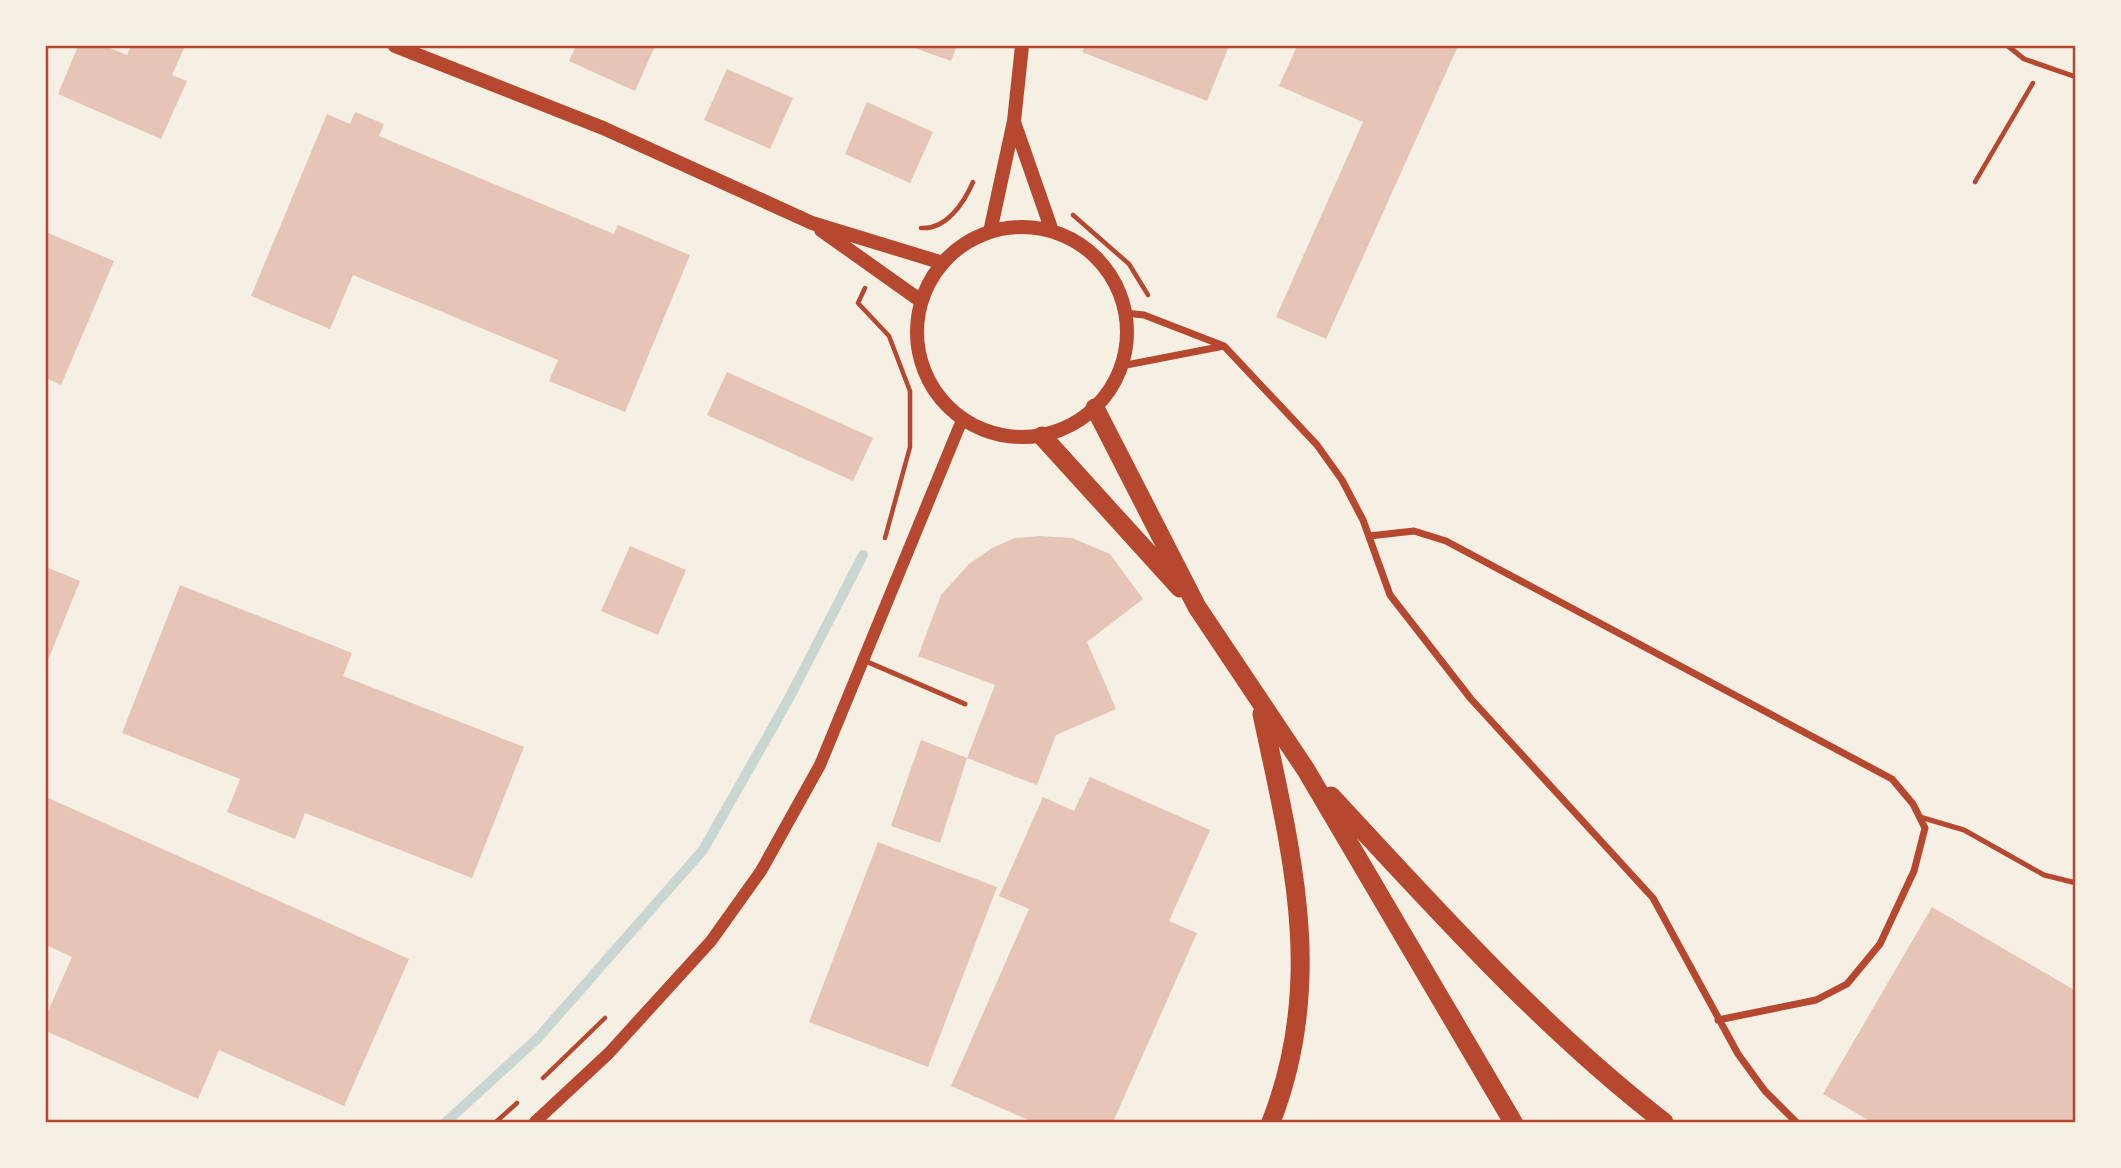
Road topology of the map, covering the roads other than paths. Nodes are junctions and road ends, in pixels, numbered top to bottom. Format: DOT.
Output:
graph roads {
  1 [pos="395,46"];
  2 [pos="1022,46"];
  3 [pos="2008,46"];
  4 [pos="2076,77"];
  5 [pos="1014,121"];
  6 [pos="812,223"];
  7 [pos="1052,231"];
  8 [pos="990,232"];
  9 [pos="943,263"];
  10 [pos="921,301"];
  11 [pos="1125,313"];
  12 [pos="1224,346"];
  13 [pos="1121,366"];
  14 [pos="1095,408"];
  15 [pos="962,420"];
  16 [pos="1042,436"];
  17 [pos="1369,536"];
  18 [pos="1197,607"];
  19 [pos="863,660"];
  20 [pos="1259,703"];
  21 [pos="965,704"];
  22 [pos="1306,770"];
  23 [pos="1920,817"];
  24 [pos="2076,883"];
  25 [pos="1718,1020"];
  26 [pos="535,1122"];
  27 [pos="1271,1122"];
  28 [pos="1513,1122"];
  29 [pos="1664,1122"];
  30 [pos="1797,1122"];
  1 -- 6 [label="main road"];
  2 -- 5 [label="main road"];
  3 -- 4 [label="lane"];
  5 -- 7 [label="main road"];
  5 -- 8 [label="main road"];
  6 -- 9 [label="main road"];
  6 -- 10 [label="main road"];
  7 -- 8 [label="main road"];
  7 -- 11 [label="main road"];
  8 -- 9 [label="main road"];
  9 -- 10 [label="main road"];
  10 -- 15 [label="main road"];
  11 -- 12 [label="street"];
  11 -- 13 [label="main road"];
  12 -- 13 [label="street"];
  12 -- 17 [label="street"];
  13 -- 14 [label="main road"];
  14 -- 16 [label="main road"];
  14 -- 18 [label="highway"];
  15 -- 16 [label="main road"];
  15 -- 19 [label="street"];
  16 -- 18 [label="highway"];
  17 -- 23 [label="street"];
  17 -- 25 [label="street"];
  18 -- 20 [label="highway"];
  19 -- 21 [label="lane"];
  19 -- 26 [label="street"];
  20 -- 22 [label="highway"];
  20 -- 27 [label="highway"];
  22 -- 28 [label="highway"];
  22 -- 29 [label="highway"];
  23 -- 24 [label="lane"];
  23 -- 25 [label="street"];
  25 -- 30 [label="street"];
}
